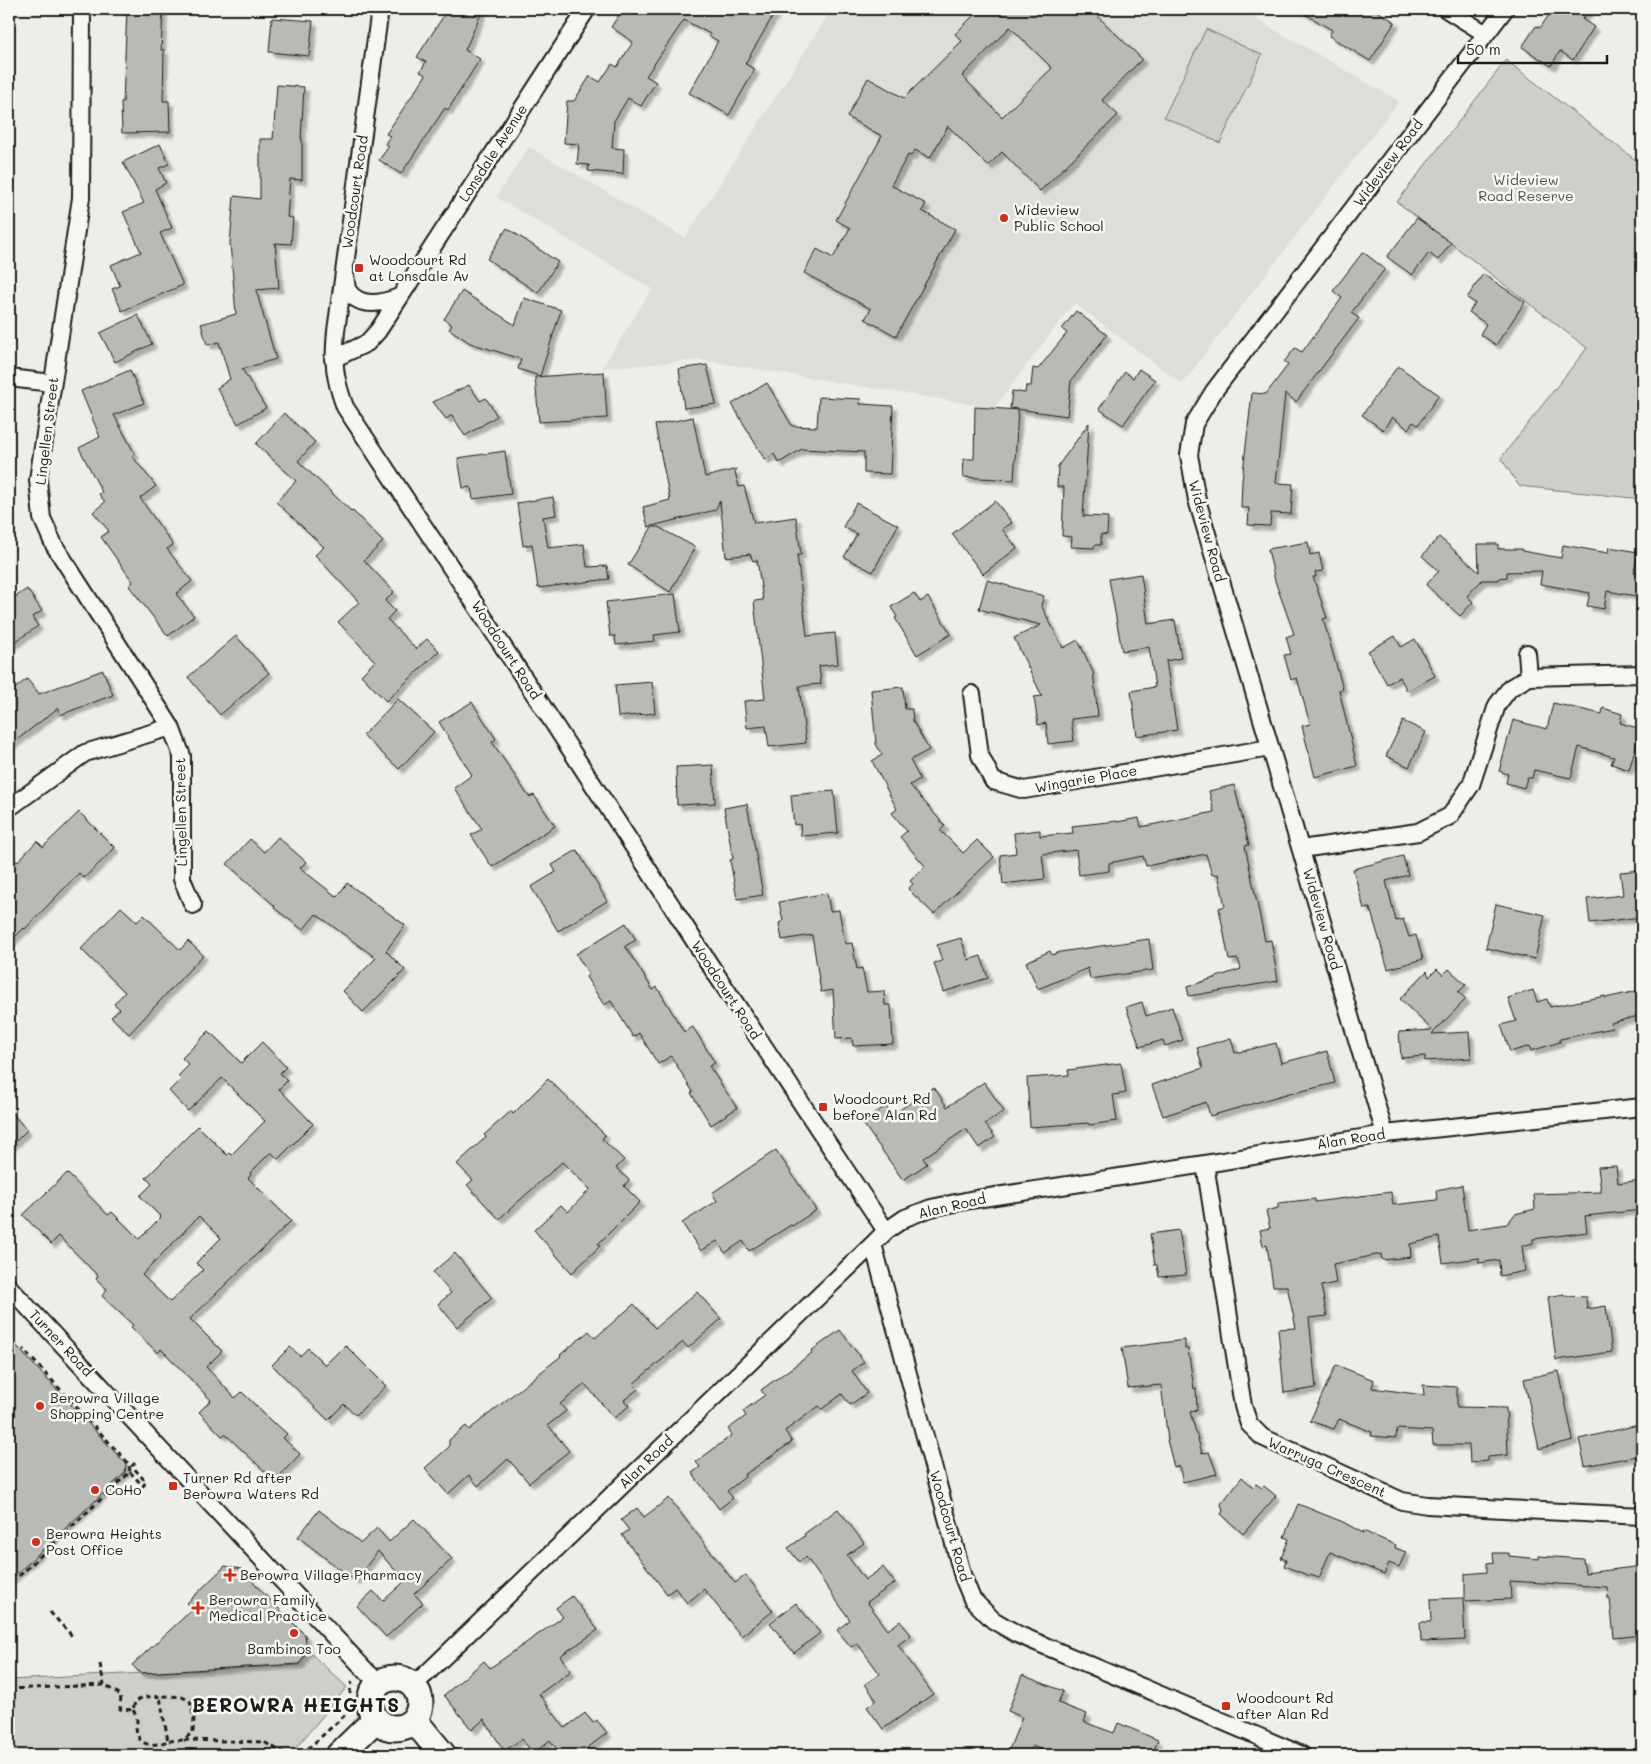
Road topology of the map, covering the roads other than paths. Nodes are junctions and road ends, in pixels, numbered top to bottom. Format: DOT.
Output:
graph roads {
  1 [pos="82,9"];
  2 [pos="380,9"];
  3 [pos="587,9"];
  4 [pos="1446,9"];
  5 [pos="1505,9"];
  6 [pos="1486,34"];
  7 [pos="344,271"];
  8 [pos="399,298"];
  9 [pos="333,359"];
  10 [pos="9,378"];
  11 [pos="52,383"];
  12 [pos="1527,653"];
  13 [pos="1642,674"];
  14 [pos="1530,677"];
  15 [pos="972,694"];
  16 [pos="171,728"];
  17 [pos="1270,748"];
  18 [pos="9,808"];
  19 [pos="1301,849"];
  20 [pos="192,905"];
  21 [pos="1642,1107"];
  22 [pos="1385,1134"];
  23 [pos="1205,1164"];
  24 [pos="886,1231"];
  25 [pos="873,1244"];
  26 [pos="9,1287"];
  27 [pos="1642,1516"];
  28 [pos="380,1683"];
  29 [pos="413,1685"];
  30 [pos="376,1719"];
  31 [pos="413,1721"];
  32 [pos="339,1755"];
  33 [pos="443,1755"];
  34 [pos="1302,1755"];
  1 -- 11 [label="street, Lingellen Street"];
  2 -- 7 [label="street, Woodcourt Road"];
  3 -- 8 [label="street, Lonsdale Avenue"];
  4 -- 6 [label="street"];
  5 -- 6 [label="street, Wideview Road"];
  6 -- 17 [label="street, Wideview Road"];
  7 -- 8 [label="street"];
  7 -- 9 [label="street, Woodcourt Road"];
  8 -- 9 [label="street, Lonsdale Avenue"];
  9 -- 24 [label="street, Woodcourt Road"];
  10 -- 11 [label="street"];
  11 -- 16 [label="street, Lingellen Street"];
  12 -- 14 [label="street"];
  13 -- 14 [label="street"];
  14 -- 19 [label="street"];
  15 -- 17 [label="street, Wingarie Place"];
  16 -- 18 [label="street"];
  16 -- 20 [label="street, Lingellen Street"];
  17 -- 19 [label="street, Wideview Road"];
  19 -- 22 [label="street, Wideview Road"];
  21 -- 22 [label="street, Alan Road"];
  22 -- 23 [label="street, Alan Road"];
  23 -- 24 [label="street, Alan Road"];
  23 -- 27 [label="street, Warruga Crescent"];
  24 -- 25 [label="street, Alan Road"];
  25 -- 29 [label="street, Alan Road"];
  25 -- 34 [label="street, Woodcourt Road"];
  26 -- 28 [label="street, Turner Road"];
  28 -- 29 [label="main road"];
  28 -- 30 [label="main road"];
  29 -- 31 [label="main road"];
  30 -- 31 [label="main road"];
  30 -- 32 [label="main road"];
  31 -- 33 [label="main road"];
}
